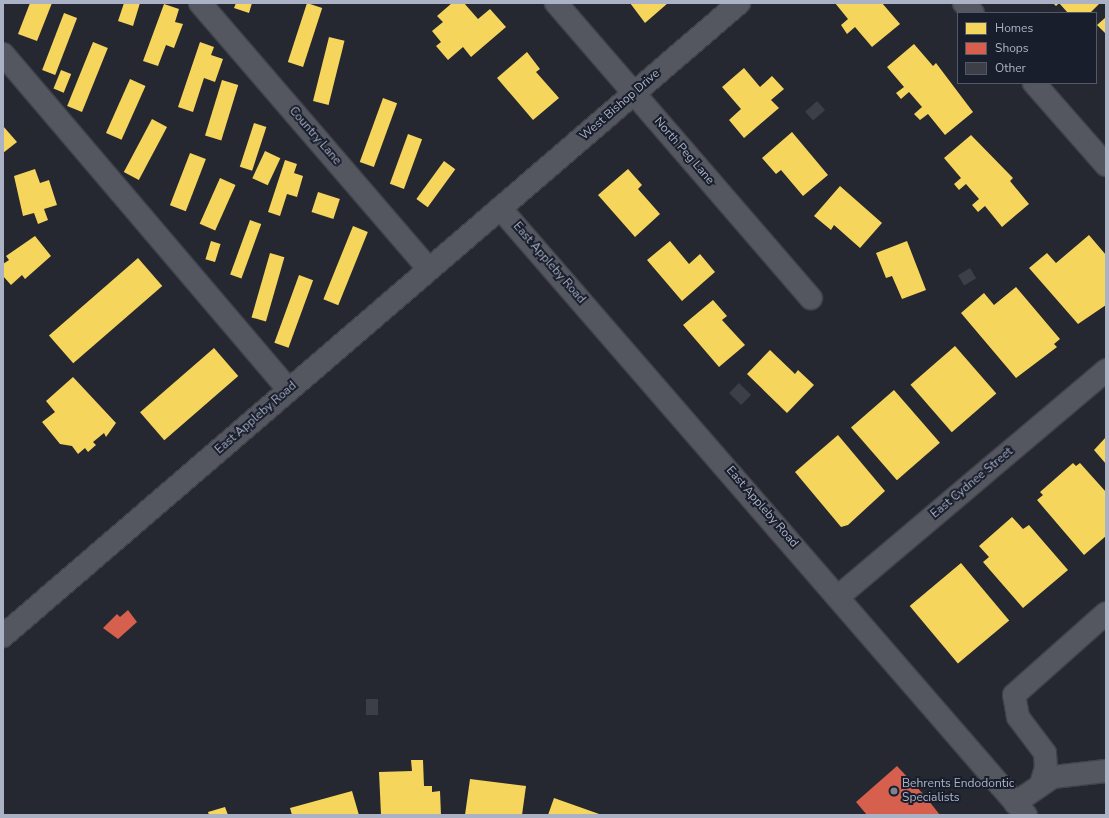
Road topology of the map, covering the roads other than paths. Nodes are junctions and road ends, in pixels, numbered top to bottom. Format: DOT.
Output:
graph roads {
  1 [pos="200,3"];
  2 [pos="556,3"];
  3 [pos="739,3"];
  4 [pos="964,3"];
  5 [pos="972,12"];
  6 [pos="3,54"];
  7 [pos="1035,84"];
  8 [pos="634,93"];
  9 [pos="1106,165"];
  10 [pos="500,208"];
  11 [pos="429,269"];
  12 [pos="811,298"];
  13 [pos="1106,370"];
  14 [pos="289,390"];
  15 [pos="839,596"];
  16 [pos="1106,612"];
  17 [pos="3,636"];
  18 [pos="1106,771"];
  19 [pos="1041,784"];
  20 [pos="1020,809"];
  1 -- 11 [label="street, Country Lane"];
  2 -- 8 [label="street, North Peg Lane"];
  3 -- 8 [label="street, West Bishop Drive"];
  4 -- 5 [label="street"];
  6 -- 14 [label="street"];
  7 -- 9 [label="street"];
  8 -- 10 [label="street, West Bishop Drive"];
  8 -- 12 [label="street, North Peg Lane"];
  10 -- 11 [label="street, East Appleby Road"];
  10 -- 15 [label="street, East Appleby Road"];
  11 -- 14 [label="street, East Appleby Road"];
  13 -- 15 [label="street, East Cydnee Street"];
  14 -- 17 [label="street, East Appleby Road"];
  15 -- 20 [label="street, East Appleby Road"];
  16 -- 19 [label="street"];
  18 -- 19 [label="street"];
  19 -- 20 [label="street"];
}
